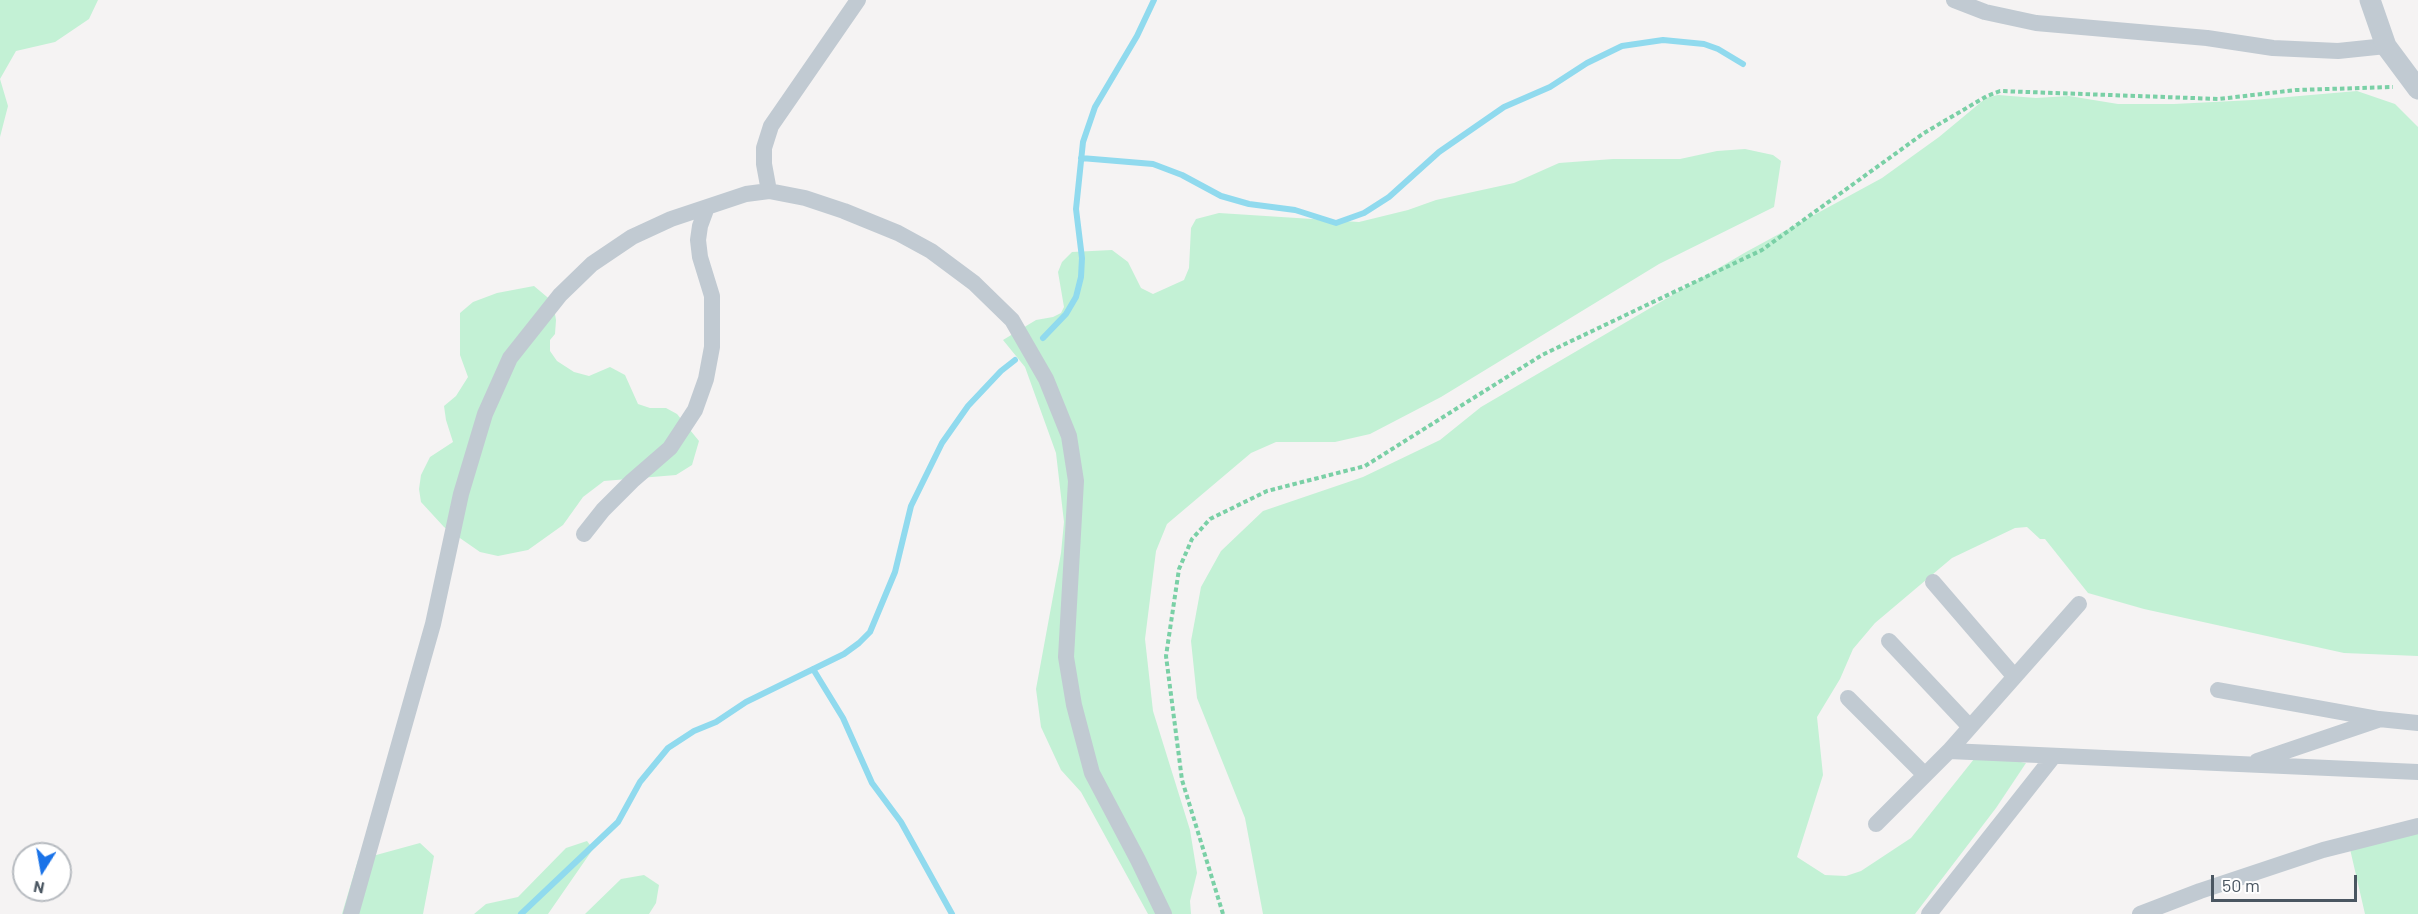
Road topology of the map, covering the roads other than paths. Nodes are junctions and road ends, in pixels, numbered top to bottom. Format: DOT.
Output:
graph roads {
  1 [pos="858,0"];
  2 [pos="1954,0"];
  3 [pos="2370,0"];
  4 [pos="2386,46"];
  5 [pos="2416,88"];
  6 [pos="769,191"];
  7 [pos="707,207"];
  8 [pos="584,534"];
  9 [pos="1933,582"];
  10 [pos="2079,604"];
  11 [pos="1889,641"];
  12 [pos="2014,676"];
  13 [pos="2218,690"];
  14 [pos="1848,698"];
  15 [pos="2379,719"];
  16 [pos="2418,723"];
  17 [pos="1969,726"];
  18 [pos="1949,751"];
  19 [pos="2053,757"];
  20 [pos="2248,764"];
  21 [pos="2418,772"];
  22 [pos="1925,775"];
  23 [pos="1876,824"];
  24 [pos="2418,826"];
  25 [pos="351,914"];
  26 [pos="1164,914"];
  27 [pos="1929,914"];
  28 [pos="2140,914"];
  1 -- 6 [label="street"];
  2 -- 4 [label="street"];
  3 -- 4 [label="street"];
  4 -- 5 [label="street"];
  6 -- 7 [label="street"];
  6 -- 26 [label="street"];
  7 -- 8 [label="street"];
  7 -- 25 [label="street"];
  9 -- 12 [label="street"];
  10 -- 12 [label="street"];
  11 -- 17 [label="street"];
  12 -- 17 [label="street"];
  13 -- 15 [label="street"];
  14 -- 22 [label="street"];
  15 -- 16 [label="street"];
  15 -- 20 [label="street"];
  17 -- 18 [label="street"];
  18 -- 19 [label="street"];
  18 -- 22 [label="street"];
  19 -- 20 [label="street"];
  19 -- 27 [label="street"];
  20 -- 21 [label="street"];
  22 -- 23 [label="street"];
  24 -- 28 [label="street"];
}
